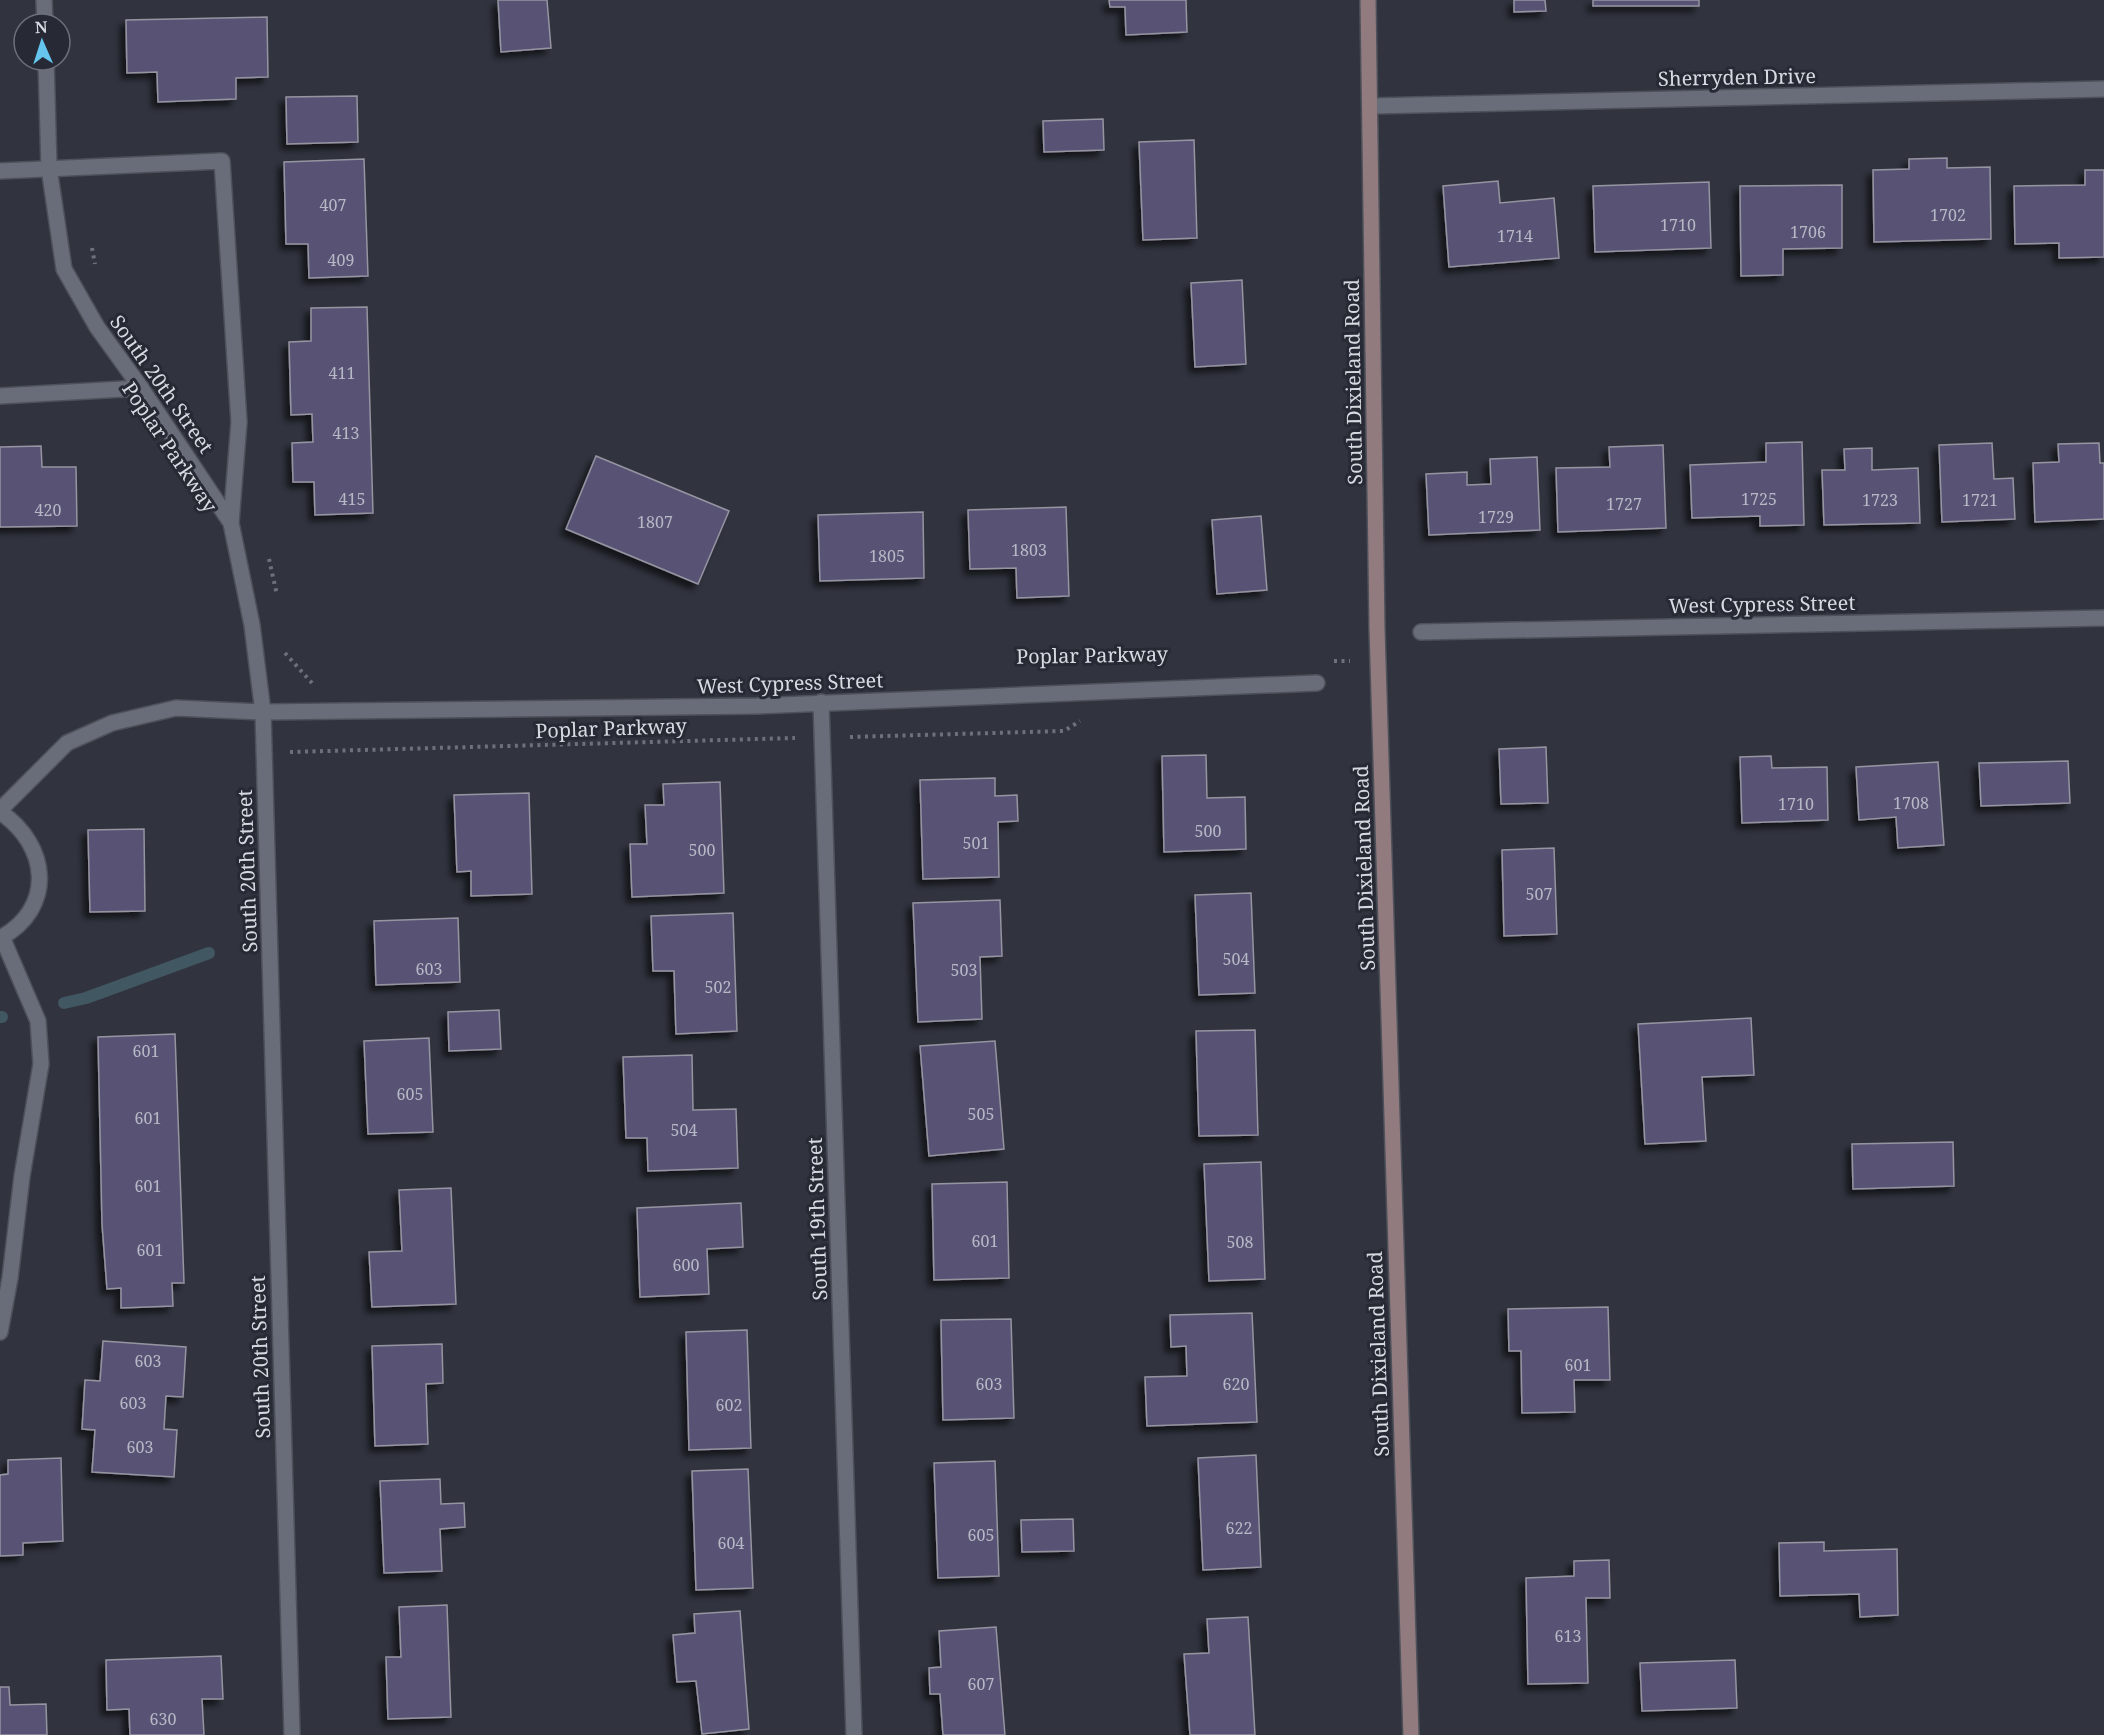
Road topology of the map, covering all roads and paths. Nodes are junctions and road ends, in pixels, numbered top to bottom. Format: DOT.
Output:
graph roads {
  1 [pos="1368,0"];
  2 [pos="46,72"];
  3 [pos="2104,89"];
  4 [pos="1371,106"];
  5 [pos="50,168"];
  6 [pos="0,171"];
  7 [pos="90,243"];
  8 [pos="96,265"];
  9 [pos="141,388"];
  10 [pos="0,396"];
  11 [pos="231,523"];
  12 [pos="265,549"];
  13 [pos="278,602"];
  14 [pos="2104,618"];
  15 [pos="1421,632"];
  16 [pos="284,645"];
  17 [pos="1317,683"];
  18 [pos="315,686"];
  19 [pos="821,702"];
  20 [pos="263,712"];
  21 [pos="1084,719"];
  22 [pos="838,737"];
  23 [pos="802,738"];
  24 [pos="288,752"];
  25 [pos="0,811"];
  26 [pos="1,938"];
  27 [pos="0,1332"];
  28 [pos="292,1735"];
  29 [pos="854,1735"];
  30 [pos="1411,1735"];
  1 -- 4 [label="main road, South Dixieland Road"];
  2 -- 5 [label="street, South 20th Street"];
  3 -- 4 [label="street, Sherryden Drive"];
  4 -- 30 [label="main road, South Dixieland Road"];
  5 -- 6 [label="street"];
  5 -- 9 [label="street, South 20th Street"];
  5 -- 11 [label="street"];
  7 -- 8 [label="path"];
  9 -- 10 [label="street"];
  9 -- 11 [label="street, South 20th Street"];
  11 -- 20 [label="street, South 20th Street"];
  12 -- 13 [label="path"];
  14 -- 15 [label="street, West Cypress Street"];
  16 -- 18 [label="path"];
  17 -- 19 [label="street, West Cypress Street"];
  19 -- 20 [label="street, West Cypress Street"];
  19 -- 29 [label="street, South 19th Street"];
  20 -- 25 [label="street, West Cypress Street"];
  20 -- 28 [label="street, South 20th Street"];
  21 -- 22 [label="path"];
  23 -- 24 [label="path, Poplar Parkway"];
  25 -- 26 [label="street"];
  26 -- 27 [label="street"];
}
